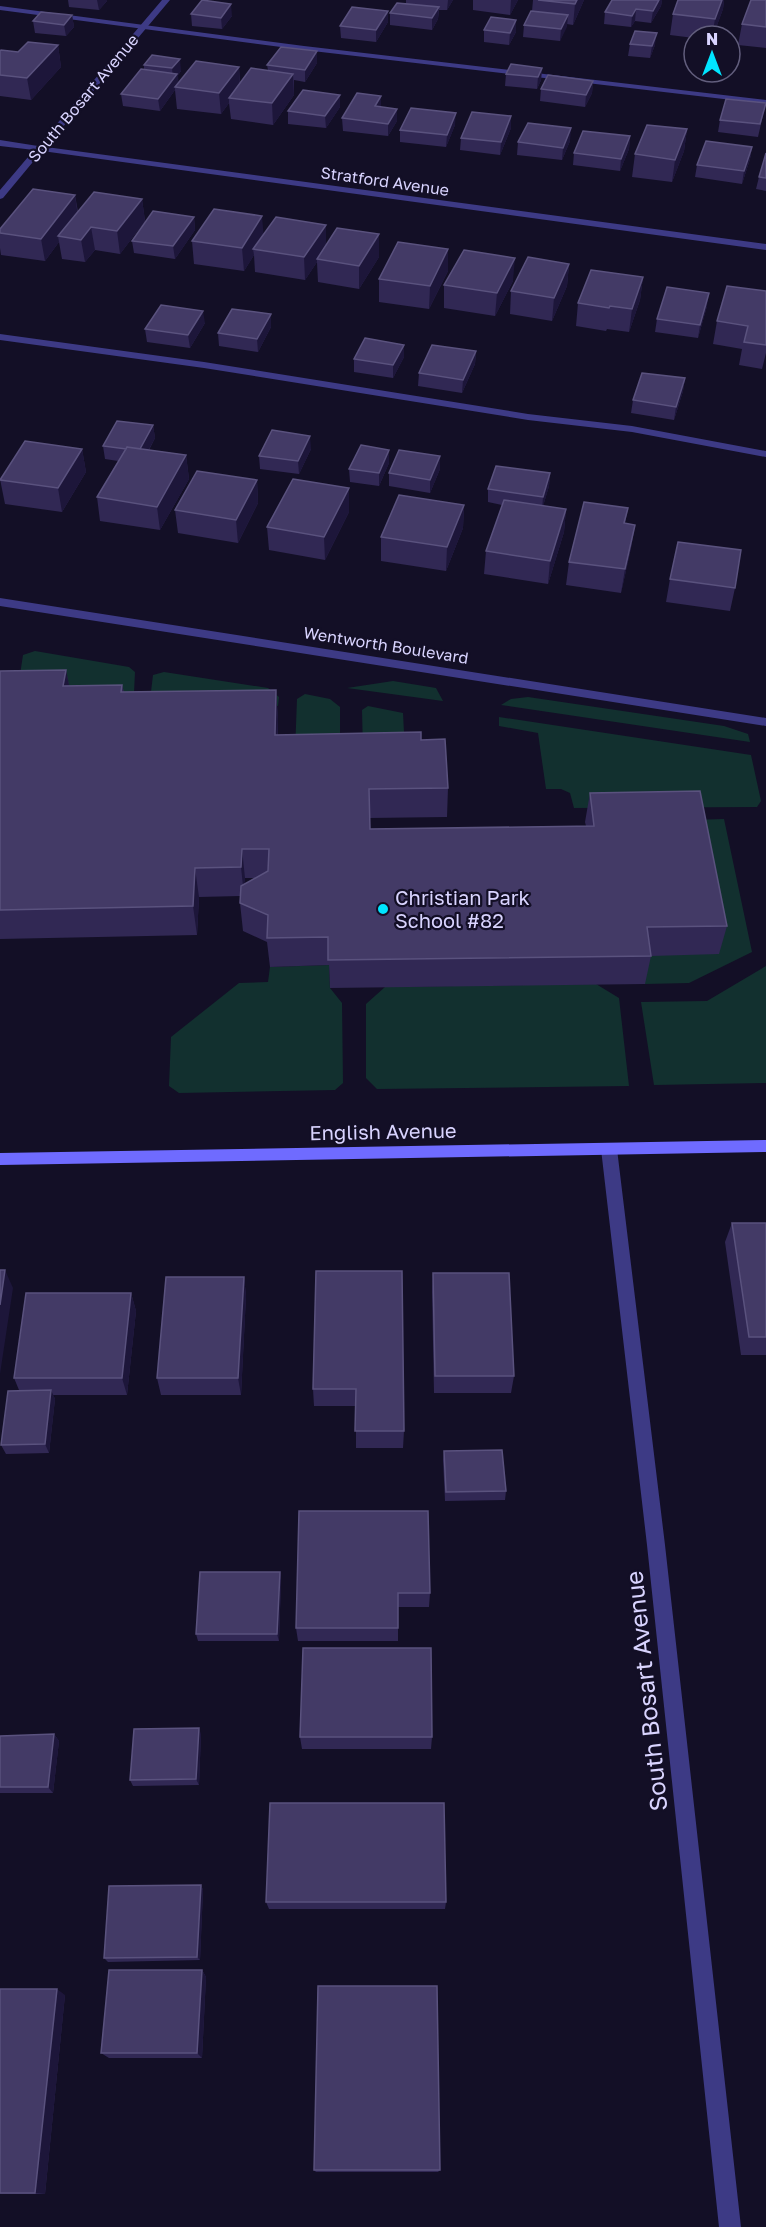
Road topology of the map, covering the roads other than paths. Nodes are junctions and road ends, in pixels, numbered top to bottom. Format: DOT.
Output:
graph roads {
  1 [pos="166,0"];
  2 [pos="0,8"];
  3 [pos="143,27"];
  4 [pos="766,102"];
  5 [pos="0,143"];
  6 [pos="40,149"];
  7 [pos="0,196"];
  8 [pos="766,247"];
  9 [pos="0,337"];
  10 [pos="766,454"];
  11 [pos="0,602"];
  12 [pos="766,722"];
  13 [pos="766,1146"];
  14 [pos="609,1149"];
  15 [pos="0,1159"];
  16 [pos="730,2227"];
  1 -- 3 [label="street, South Bosart Avenue"];
  2 -- 3 [label="street"];
  3 -- 4 [label="street"];
  3 -- 6 [label="street, South Bosart Avenue"];
  5 -- 6 [label="street, Stratford Avenue"];
  6 -- 7 [label="street, South Bosart Avenue"];
  6 -- 8 [label="street, Stratford Avenue"];
  9 -- 10 [label="street"];
  11 -- 12 [label="street, Wentworth Boulevard"];
  13 -- 14 [label="main road, English Avenue"];
  14 -- 15 [label="main road, English Avenue"];
  14 -- 16 [label="street, South Bosart Avenue"];
}
